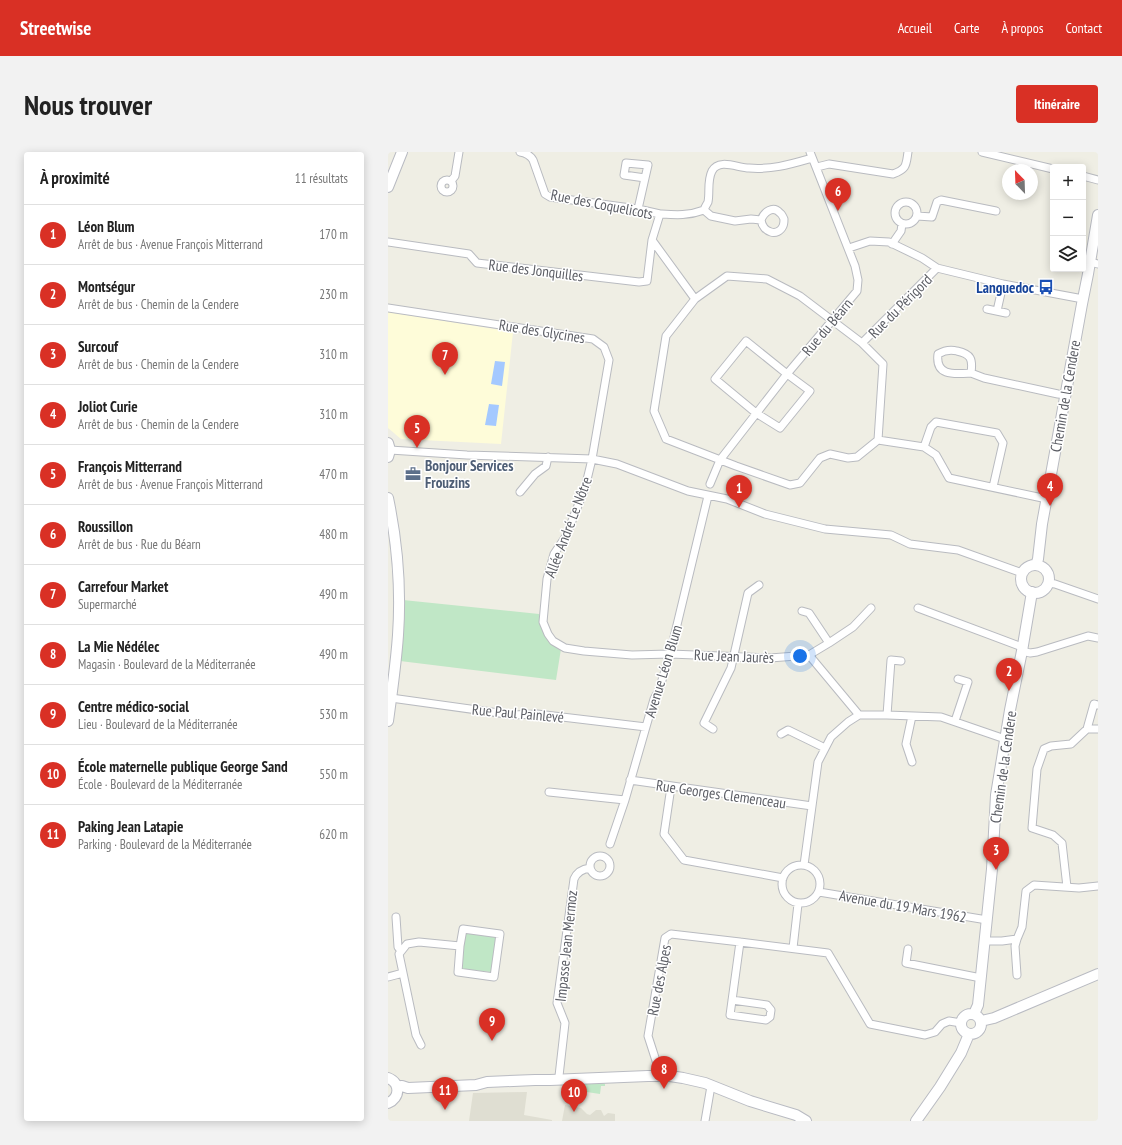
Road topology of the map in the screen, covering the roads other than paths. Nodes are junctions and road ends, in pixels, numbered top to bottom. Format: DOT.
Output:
graph roads {
  1 [pos="402,152"];
  2 [pos="459,152"];
  3 [pos="520,152"];
  4 [pos="908,152"];
  5 [pos="982,152"];
  6 [pos="811,155"];
  7 [pos="817,167"];
  8 [pos="1050,168"];
  9 [pos="1086,177"];
  10 [pos="645,178"];
  11 [pos="1098,180"];
  12 [pos="451,181"];
  13 [pos="388,187"];
  14 [pos="638,209"];
  15 [pos="704,210"];
  16 [pos="996,211"];
  17 [pos="660,214"];
  18 [pos="1098,215"];
  19 [pos="917,216"];
  20 [pos="761,220"];
  21 [pos="902,224"];
  22 [pos="652,240"];
  23 [pos="388,242"];
  24 [pos="892,244"];
  25 [pos="849,248"];
  26 [pos="1094,263"];
  27 [pos="937,268"];
  28 [pos="1003,284"];
  29 [pos="695,299"];
  30 [pos="1083,299"];
  31 [pos="388,308"];
  32 [pos="987,309"];
  33 [pos="997,311"];
  34 [pos="1006,313"];
  35 [pos="832,321"];
  36 [pos="862,343"];
  37 [pos="971,373"];
  38 [pos="787,374"];
  39 [pos="1066,395"];
  40 [pos="756,413"];
  41 [pos="878,440"];
  42 [pos="924,447"];
  43 [pos="389,450"];
  44 [pos="548,457"];
  45 [pos="592,459"];
  46 [pos="720,460"];
  47 [pos="710,484"];
  48 [pos="993,487"];
  49 [pos="520,492"];
  50 [pos="708,496"];
  51 [pos="388,498"];
  52 [pos="1047,499"];
  53 [pos="1036,565"];
  54 [pos="1022,573"];
  55 [pos="1048,583"];
  56 [pos="759,585"];
  57 [pos="1032,592"];
  58 [pos="1098,599"];
  59 [pos="871,608"];
  60 [pos="918,608"];
  61 [pos="802,611"];
  62 [pos="1098,638"];
  63 [pos="829,643"];
  64 [pos="1022,649"];
  65 [pos="670,654"];
  66 [pos="809,655"];
  67 [pos="733,656"];
  68 [pos="901,661"];
  69 [pos="958,679"];
  70 [pos="390,694"];
  71 [pos="1098,705"];
  72 [pos="859,715"];
  73 [pos="887,715"];
  74 [pos="912,716"];
  75 [pos="388,720"];
  76 [pos="955,721"];
  77 [pos="646,727"];
  78 [pos="713,729"];
  79 [pos="1087,729"];
  80 [pos="1098,729"];
  81 [pos="782,734"];
  82 [pos="1005,739"];
  83 [pos="825,748"];
  84 [pos="912,762"];
  85 [pos="630,780"];
  86 [pos="671,787"];
  87 [pos="549,792"];
  88 [pos="625,800"];
  89 [pos="812,806"];
  90 [pos="610,844"];
  91 [pos="804,865"];
  92 [pos="590,868"];
  93 [pos="782,878"];
  94 [pos="1098,886"];
  95 [pos="1067,887"];
  96 [pos="819,892"];
  97 [pos="798,904"];
  98 [pos="396,917"];
  99 [pos="986,920"];
  100 [pos="1017,939"];
  101 [pos="984,941"];
  102 [pos="740,942"];
  103 [pos="460,946"];
  104 [pos="793,948"];
  105 [pos="908,949"];
  106 [pos="401,951"];
  107 [pos="403,973"];
  108 [pos="1098,974"];
  109 [pos="1017,975"];
  110 [pos="388,978"];
  111 [pos="981,978"];
  112 [pos="732,1000"];
  113 [pos="978,1018"];
  114 [pos="961,1023"];
  115 [pos="969,1034"];
  116 [pos="421,1045"];
  117 [pos="659,1076"];
  118 [pos="388,1078"];
  119 [pos="560,1080"];
  120 [pos="711,1086"];
  121 [pos="397,1090"];
  122 [pos="388,1103"];
  123 [pos="705,1121"];
  124 [pos="806,1121"];
  125 [pos="916,1121"];
  1 -- 13 [label="street"];
  2 -- 12 [label="street"];
  3 -- 14 [label="street, Rue des Coquelicots"];
  4 -- 7 [label="street"];
  5 -- 8 [label="street"];
  6 -- 7 [label="street, Rue du Béarn"];
  6 -- 15 [label="street"];
  7 -- 25 [label="street, Rue du Béarn"];
  9 -- 11 [label="street"];
  10 -- 14 [label="street"];
  14 -- 17 [label="street, Rue des Coquelicots"];
  15 -- 17 [label="street"];
  15 -- 20 [label="street"];
  16 -- 19 [label="street"];
  17 -- 22 [label="street, Rue des Coquelicots"];
  18 -- 26 [label="street, Chemin de la Cendere"];
  19 -- 21 [label="street"];
  19 -- 21 [label="street"];
  21 -- 24 [label="street"];
  22 -- 23 [label="street, Rue des Jonquilles"];
  22 -- 29 [label="street, Rue des Coquelicots"];
  24 -- 25 [label="street"];
  24 -- 27 [label="street"];
  25 -- 35 [label="street, Rue du Béarn"];
  26 -- 30 [label="street, Chemin de la Cendere"];
  27 -- 28 [label="street"];
  27 -- 36 [label="street, Rue du Périgord"];
  28 -- 30 [label="street"];
  28 -- 33 [label="street"];
  29 -- 35 [label="street, Rue du Périgord"];
  29 -- 46 [label="street, Rue du Périgord"];
  30 -- 39 [label="street, Chemin de la Cendere"];
  31 -- 45 [label="street, Rue des Glycines"];
  32 -- 33 [label="street"];
  33 -- 34 [label="street"];
  35 -- 36 [label="street, Rue du Périgord"];
  35 -- 38 [label="street, Rue du Béarn"];
  36 -- 41 [label="street, Rue du Périgord"];
  37 -- 37 [label="street"];
  37 -- 39 [label="street"];
  38 -- 40 [label="street, Rue du Béarn"];
  38 -- 40 [label="street"];
  38 -- 40 [label="street"];
  39 -- 52 [label="street, Chemin de la Cendere"];
  40 -- 46 [label="street, Rue du Béarn"];
  41 -- 42 [label="street"];
  41 -- 46 [label="street, Rue du Périgord"];
  42 -- 48 [label="street"];
  42 -- 48 [label="street"];
  43 -- 44 [label="street"];
  44 -- 45 [label="street"];
  44 -- 49 [label="street"];
  45 -- 50 [label="street"];
  45 -- 65 [label="street, Allée André Le Nôtre"];
  46 -- 47 [label="street, Rue du Béarn"];
  48 -- 52 [label="street"];
  50 -- 54 [label="street"];
  50 -- 65 [label="street, Avenue Léon Blum"];
  51 -- 70 [label="street"];
  52 -- 53 [label="street, Chemin de la Cendere"];
  53 -- 54 [label="street"];
  53 -- 55 [label="street"];
  54 -- 57 [label="street"];
  55 -- 57 [label="street"];
  55 -- 58 [label="street"];
  56 -- 67 [label="street"];
  57 -- 64 [label="street, Chemin de la Cendere"];
  59 -- 63 [label="street"];
  60 -- 64 [label="street"];
  61 -- 63 [label="street"];
  62 -- 64 [label="street"];
  63 -- 66 [label="street"];
  64 -- 82 [label="street, Chemin de la Cendere"];
  65 -- 67 [label="street, Rue Jean Jaurès"];
  65 -- 77 [label="street, Avenue Léon Blum"];
  66 -- 67 [label="street, Rue Jean Jaurès"];
  66 -- 72 [label="street"];
  67 -- 78 [label="street"];
  68 -- 73 [label="street"];
  69 -- 76 [label="street"];
  70 -- 75 [label="street"];
  70 -- 77 [label="street, Rue Paul Painlevé"];
  71 -- 79 [label="street"];
  72 -- 73 [label="street"];
  72 -- 83 [label="street"];
  73 -- 74 [label="street"];
  74 -- 76 [label="street"];
  74 -- 84 [label="street"];
  76 -- 82 [label="street"];
  77 -- 85 [label="street, Avenue Léon Blum"];
  79 -- 80 [label="street"];
  79 -- 95 [label="street"];
  81 -- 83 [label="street"];
  82 -- 99 [label="street, Chemin de la Cendere"];
  83 -- 89 [label="street"];
  85 -- 86 [label="street, Rue Georges Clemenceau"];
  85 -- 88 [label="street, Avenue Léon Blum"];
  86 -- 89 [label="street, Rue Georges Clemenceau"];
  86 -- 93 [label="street"];
  87 -- 88 [label="street"];
  88 -- 90 [label="street, Avenue Léon Blum"];
  89 -- 91 [label="street"];
  91 -- 93 [label="street"];
  91 -- 96 [label="street, Avenue du 19 Mars 1962"];
  92 -- 119 [label="street, Impasse Jean Mermoz"];
  93 -- 97 [label="street"];
  94 -- 95 [label="street"];
  95 -- 100 [label="street"];
  96 -- 97 [label="street, Avenue du 19 Mars 1962"];
  96 -- 99 [label="street, Avenue du 19 Mars 1962"];
  97 -- 104 [label="street"];
  98 -- 106 [label="street"];
  99 -- 101 [label="street, Chemin de la Cendere"];
  100 -- 101 [label="street"];
  100 -- 109 [label="street"];
  101 -- 111 [label="street, Chemin de la Cendere"];
  102 -- 104 [label="street, Rue des Alpes"];
  102 -- 112 [label="street"];
  102 -- 117 [label="street, Rue des Alpes"];
  103 -- 103 [label="street"];
  103 -- 106 [label="street"];
  104 -- 114 [label="street, Rue des Alpes"];
  105 -- 111 [label="street"];
  106 -- 107 [label="street"];
  107 -- 110 [label="street"];
  107 -- 116 [label="street"];
  108 -- 113 [label="street"];
  111 -- 113 [label="street, Chemin de la Cendere"];
  112 -- 112 [label="street"];
  113 -- 114 [label="street"];
  113 -- 115 [label="street"];
  114 -- 115 [label="street"];
  115 -- 125 [label="street"];
  117 -- 119 [label="street"];
  117 -- 120 [label="street"];
  118 -- 121 [label="street"];
  119 -- 121 [label="street"];
  120 -- 123 [label="street"];
  120 -- 124 [label="street"];
  121 -- 122 [label="street"];
}
